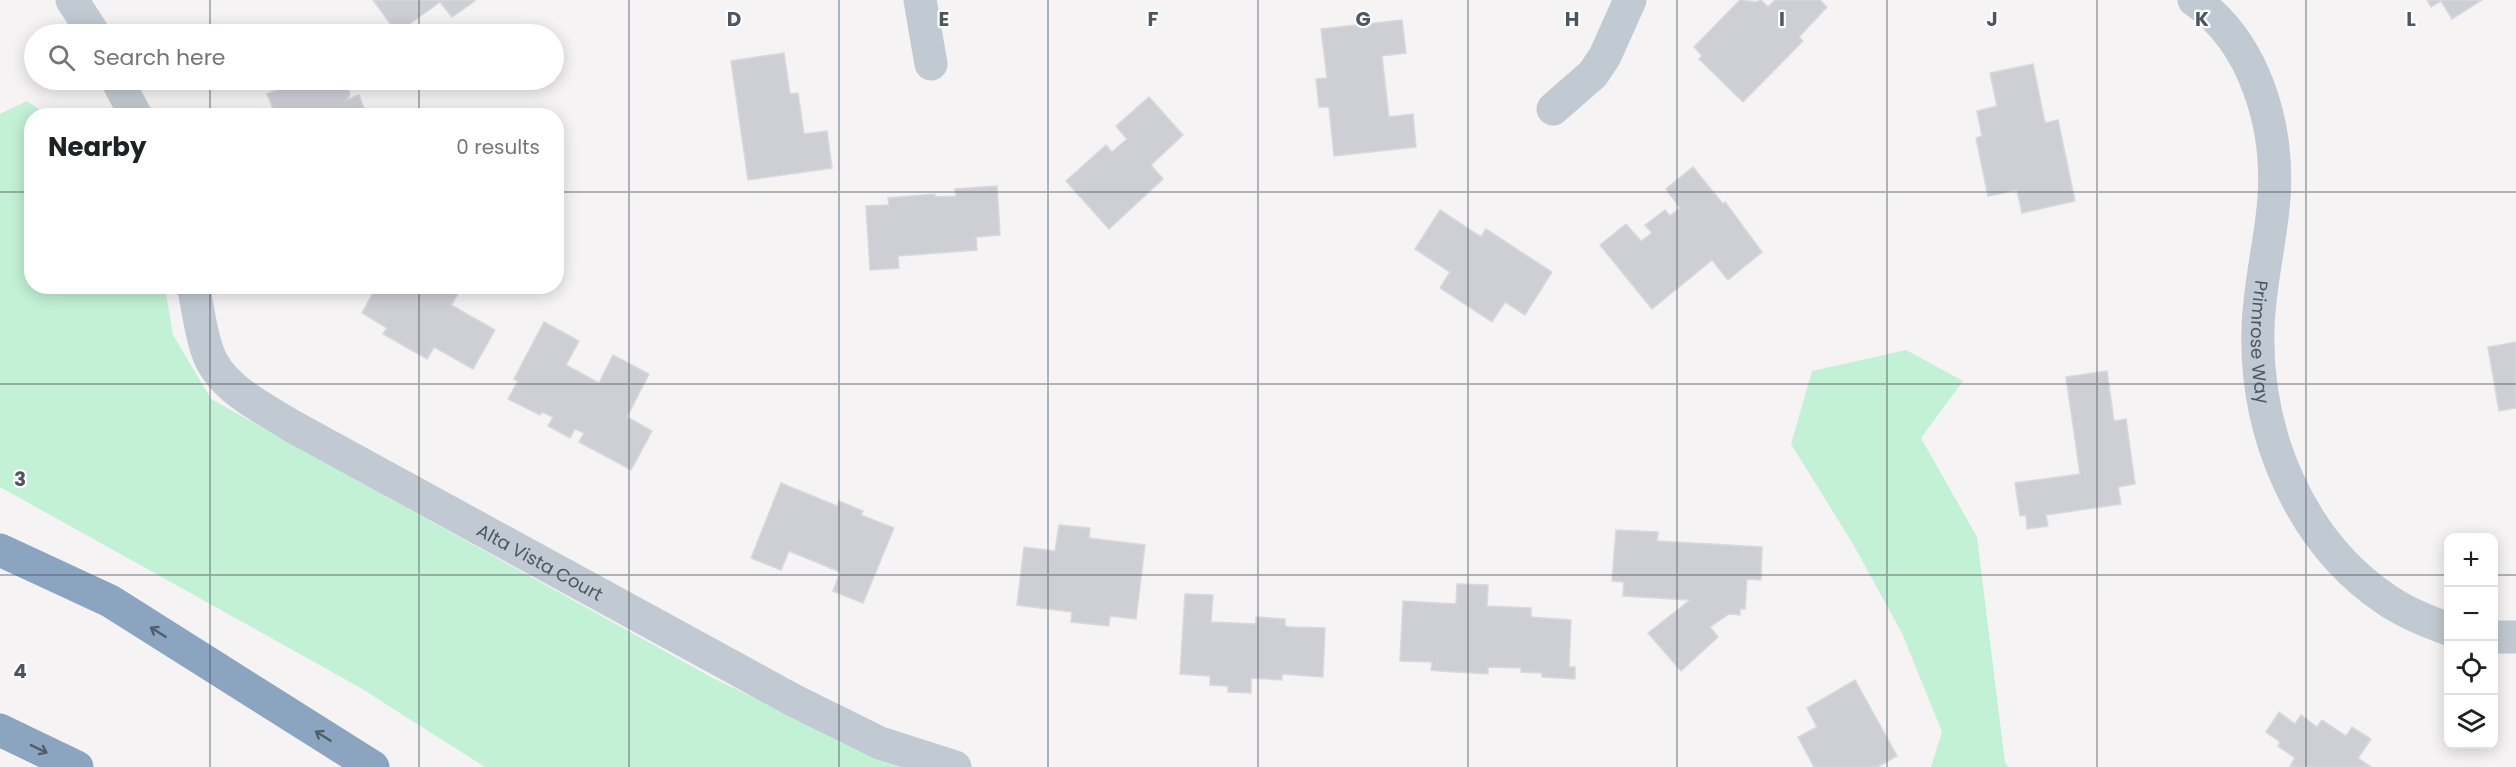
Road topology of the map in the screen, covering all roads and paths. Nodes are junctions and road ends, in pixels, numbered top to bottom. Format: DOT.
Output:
graph roads {
  1 [pos="72,0"];
  2 [pos="920,0"];
  3 [pos="1630,0"];
  4 [pos="2194,0"];
  5 [pos="88,24"];
  6 [pos="931,64"];
  7 [pos="122,90"];
  8 [pos="132,108"];
  9 [pos="1553,109"];
  10 [pos="195,294"];
  11 [pos="0,550"];
  12 [pos="2444,627"];
  13 [pos="2498,637"];
  14 [pos="2516,637"];
  15 [pos="0,730"];
  16 [pos="77,767"];
  17 [pos="373,767"];
  18 [pos="955,767"];
  1 -- 5 [label="street"];
  2 -- 6 [label="street"];
  3 -- 9 [label="street"];
  4 -- 12 [label="street, Primrose Way"];
  7 -- 8 [label="street"];
  10 -- 18 [label="street, Alta Vista Court"];
  17 -- 11 [label="highway, one-way"];
  13 -- 14 [label="street"];
  15 -- 16 [label="highway, one-way"];
}
